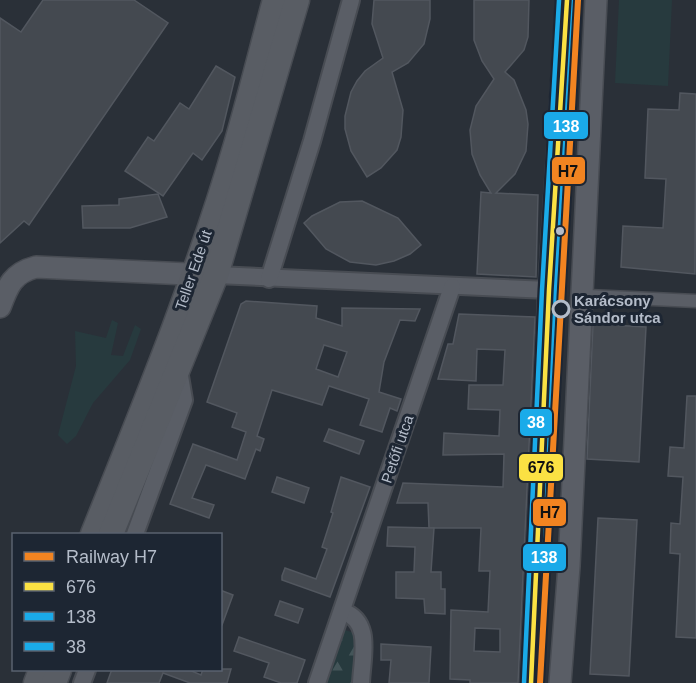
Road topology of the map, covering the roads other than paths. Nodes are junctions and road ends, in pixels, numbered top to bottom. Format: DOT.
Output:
graph roads {
  1 [pos="275,0"];
  2 [pos="297,0"];
  3 [pos="351,0"];
  4 [pos="567,0"];
  5 [pos="596,0"];
  6 [pos="204,275"];
  7 [pos="268,279"];
  8 [pos="453,287"];
  9 [pos="549,290"];
  10 [pos="588,296"];
  11 [pos="696,302"];
  12 [pos="0,307"];
  13 [pos="178,368"];
  14 [pos="93,533"];
  15 [pos="111,533"];
  16 [pos="135,533"];
  17 [pos="342,611"];
  18 [pos="316,683"];
  19 [pos="361,683"];
  20 [pos="531,683"];
  21 [pos="560,683"];
  1 -- 6 [label="main road, Teller Ede út"];
  2 -- 6 [label="main road, Teller Ede út"];
  3 -- 7 [label="street"];
  4 -- 9 [label="street"];
  5 -- 21 [label="street"];
  6 -- 7 [label="street"];
  6 -- 12 [label="street"];
  6 -- 13 [label="main road, Teller Ede út"];
  6 -- 14 [label="main road, Teller Ede út"];
  7 -- 8 [label="street"];
  8 -- 9 [label="street"];
  8 -- 17 [label="street, Petőfi utca"];
  9 -- 20 [label="street"];
  10 -- 11 [label="street"];
  13 -- 15 [label="main road, Teller Ede út"];
  13 -- 16 [label="street"];
  17 -- 18 [label="street, Petőfi utca"];
  17 -- 19 [label="street"];
}
